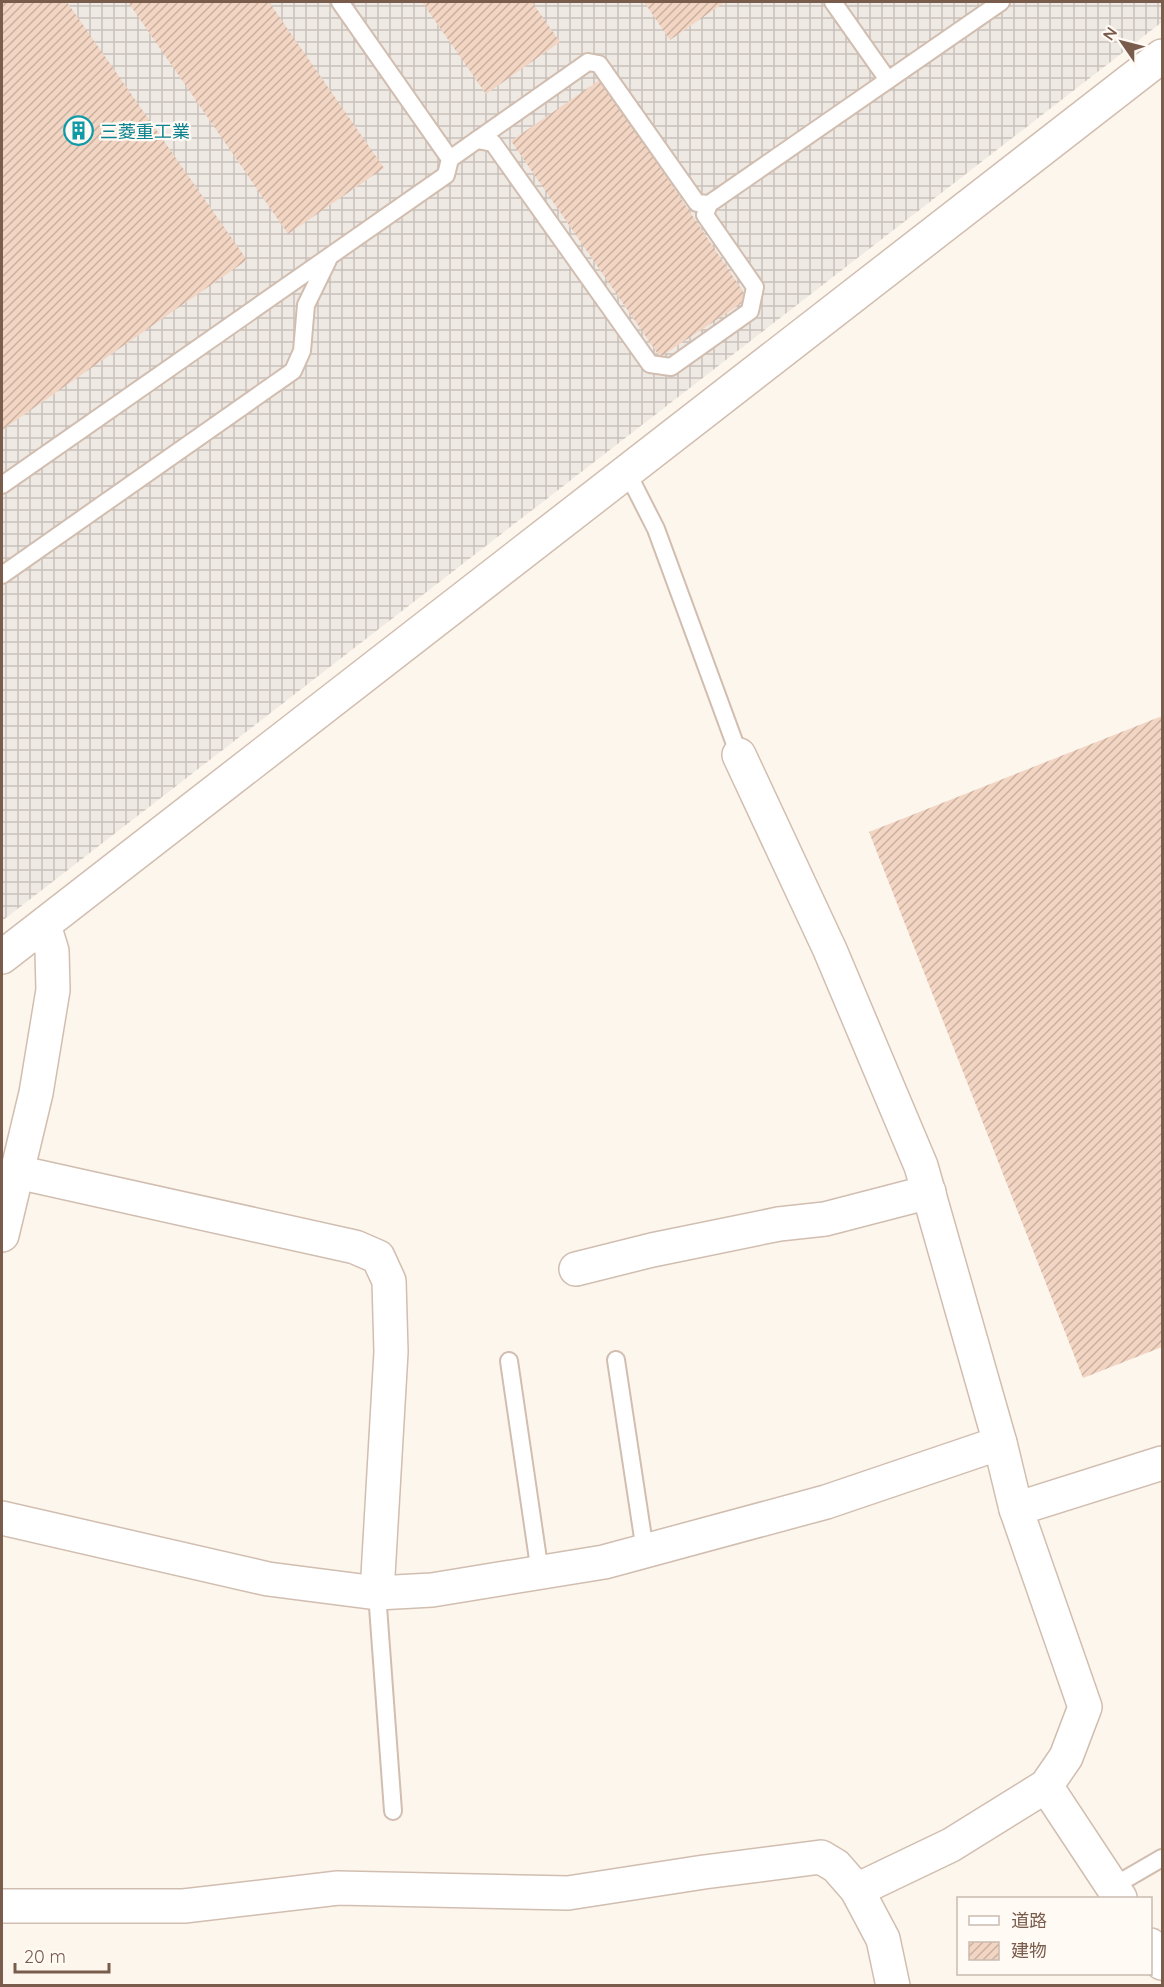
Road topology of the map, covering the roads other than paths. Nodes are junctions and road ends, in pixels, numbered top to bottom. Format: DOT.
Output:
graph roads {
  1 [pos="340,2"];
  2 [pos="832,2"];
  3 [pos="1001,2"];
  4 [pos="1162,56"];
  5 [pos="888,80"];
  6 [pos="477,140"];
  7 [pos="450,159"];
  8 [pos="709,204"];
  9 [pos="330,256"];
  10 [pos="627,472"];
  11 [pos="2,485"];
  12 [pos="2,575"];
  13 [pos="739,755"];
  14 [pos="44,924"];
  15 [pos="2,957"];
  16 [pos="17,1172"];
  17 [pos="929,1192"];
  18 [pos="2,1235"];
  19 [pos="576,1269"];
  20 [pos="616,1360"];
  21 [pos="509,1361"];
  22 [pos="1000,1443"];
  23 [pos="1162,1463"];
  24 [pos="1016,1509"];
  25 [pos="2,1518"];
  26 [pos="645,1551"];
  27 [pos="540,1573"];
  28 [pos="377,1593"];
  29 [pos="1046,1786"];
  30 [pos="393,1811"];
  31 [pos="1162,1858"];
  32 [pos="857,1890"];
  33 [pos="1116,1893"];
  34 [pos="2,1906"];
  35 [pos="1152,1948"];
  36 [pos="1162,1963"];
  37 [pos="892,1986"];
  1 -- 7 [label="lane"];
  2 -- 5 [label="lane"];
  3 -- 5 [label="lane"];
  4 -- 10 [label="street"];
  5 -- 8 [label="lane"];
  6 -- 7 [label="lane"];
  6 -- 8 [label="lane"];
  6 -- 8 [label="lane"];
  7 -- 9 [label="lane"];
  9 -- 11 [label="lane"];
  9 -- 12 [label="lane"];
  10 -- 13 [label="lane"];
  10 -- 14 [label="street"];
  13 -- 17 [label="street"];
  14 -- 15 [label="street"];
  14 -- 16 [label="street"];
  16 -- 18 [label="street"];
  16 -- 28 [label="street"];
  17 -- 19 [label="street"];
  17 -- 22 [label="street"];
  20 -- 26 [label="lane"];
  21 -- 27 [label="lane"];
  22 -- 24 [label="street"];
  22 -- 26 [label="street"];
  23 -- 24 [label="street"];
  24 -- 29 [label="street"];
  25 -- 28 [label="street"];
  26 -- 27 [label="street"];
  27 -- 28 [label="street"];
  28 -- 30 [label="lane"];
  29 -- 32 [label="street"];
  29 -- 33 [label="street"];
  31 -- 33 [label="lane"];
  32 -- 34 [label="street"];
  32 -- 37 [label="street"];
  35 -- 36 [label="street"];
}
